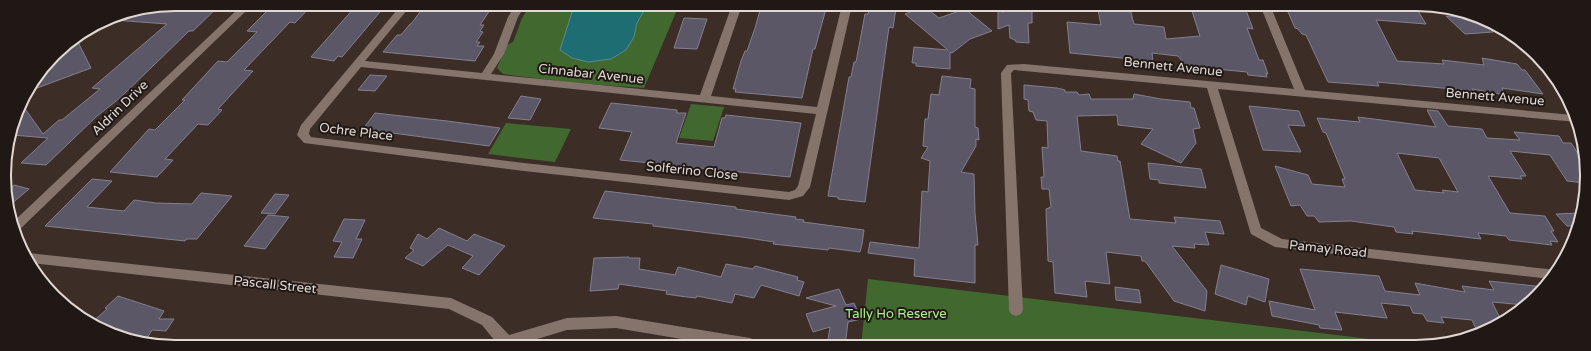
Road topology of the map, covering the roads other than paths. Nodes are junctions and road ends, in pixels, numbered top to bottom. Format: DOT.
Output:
graph roads {
  1 [pos="241,11"];
  2 [pos="401,11"];
  3 [pos="517,11"];
  4 [pos="735,11"];
  5 [pos="846,11"];
  6 [pos="1267,11"];
  7 [pos="359,64"];
  8 [pos="484,76"];
  9 [pos="1212,86"];
  10 [pos="1301,93"];
  11 [pos="704,100"];
  12 [pos="821,111"];
  13 [pos="1569,118"];
  14 [pos="497,164"];
  15 [pos="19,224"];
  16 [pos="33,259"];
  17 [pos="1548,273"];
  18 [pos="1016,310"];
  19 [pos="503,340"];
  20 [pos="518,340"];
  21 [pos="726,340"];
  1 -- 15 [label="street, Aldrin Drive"];
  2 -- 7 [label="street"];
  3 -- 8 [label="street"];
  4 -- 11 [label="street"];
  5 -- 12 [label="street, Solferino Close"];
  6 -- 10 [label="street"];
  7 -- 8 [label="street, Cinnabar Avenue"];
  7 -- 14 [label="street, Ochre Place"];
  8 -- 11 [label="street, Cinnabar Avenue"];
  9 -- 10 [label="street, Bennett Avenue"];
  9 -- 17 [label="street, Pamay Road"];
  9 -- 18 [label="street, Bennett Avenue"];
  10 -- 13 [label="street, Bennett Avenue"];
  11 -- 12 [label="street, Cinnabar Avenue"];
  12 -- 14 [label="street, Solferino Close"];
  16 -- 19 [label="street, Pascall Street"];
  20 -- 21 [label="street"];
}
